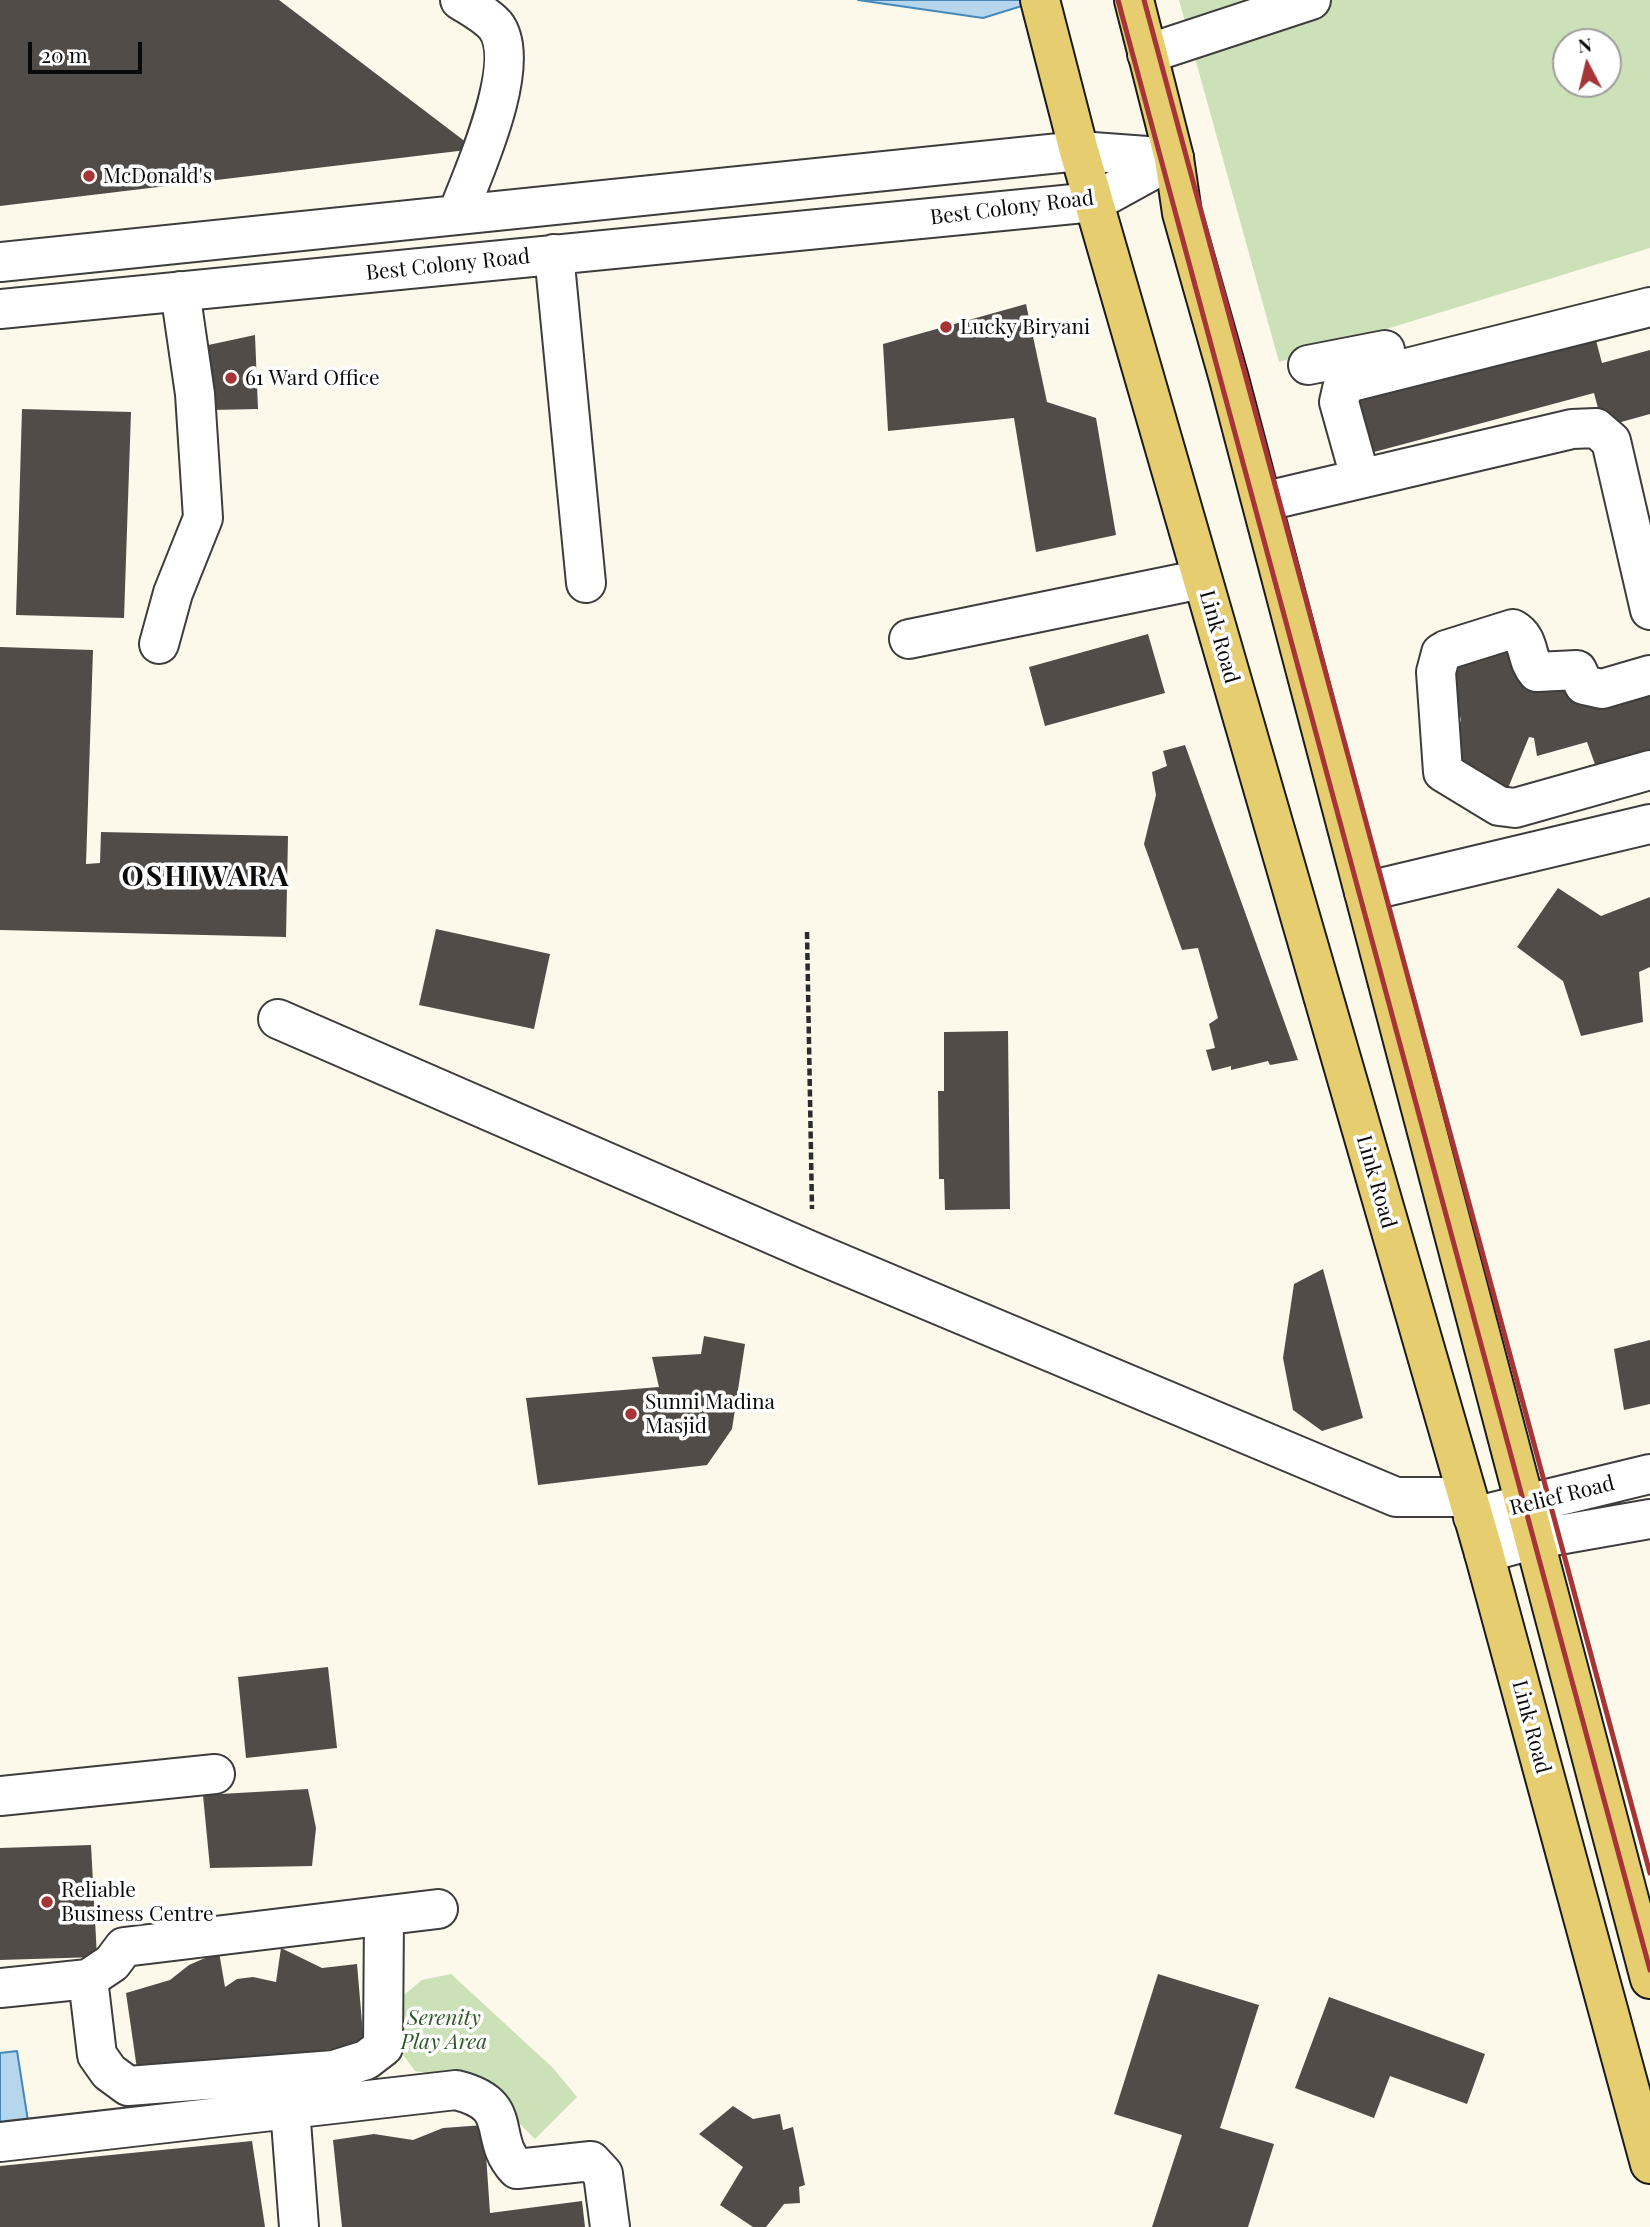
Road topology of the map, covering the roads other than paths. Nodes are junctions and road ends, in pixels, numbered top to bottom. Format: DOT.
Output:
graph roads {
  1 [pos="460,0"];
  2 [pos="1311,0"];
  3 [pos="1135,5"];
  4 [pos="1045,18"];
  5 [pos="1147,54"];
  6 [pos="1079,151"];
  7 [pos="1174,158"];
  8 [pos="1094,202"];
  9 [pos="457,215"];
  10 [pos="554,254"];
  11 [pos="0,262"];
  12 [pos="180,291"];
  13 [pos="1650,307"];
  14 [pos="0,309"];
  15 [pos="1464,336"];
  16 [pos="1308,365"];
  17 [pos="1360,477"];
  18 [pos="1262,502"];
  19 [pos="1202,579"];
  20 [pos="586,583"];
  21 [pos="1650,610"];
  22 [pos="909,639"];
  23 [pos="159,644"];
  24 [pos="1650,676"];
  25 [pos="1650,770"];
  26 [pos="1650,824"];
  27 [pos="1364,892"];
  28 [pos="278,1019"];
  29 [pos="1650,1474"];
  30 [pos="1650,1519"];
  31 [pos="1475,1522"];
  32 [pos="1531,1522"];
  33 [pos="215,1774"];
  34 [pos="0,1796"];
  35 [pos="438,1909"];
  36 [pos="384,1916"];
  37 [pos="88,1979"];
  38 [pos="1650,1979"];
  39 [pos="0,1988"];
  40 [pos="289,2091"];
  41 [pos="0,2142"];
  42 [pos="1650,2164"];
  43 [pos="299,2227"];
  44 [pos="610,2227"];
  1 -- 9 [label="street"];
  2 -- 5 [label="street"];
  3 -- 5 [label="main road"];
  4 -- 6 [label="main road, Link Road"];
  5 -- 7 [label="main road"];
  6 -- 7 [label="street"];
  6 -- 8 [label="main road, Link Road"];
  6 -- 9 [label="street"];
  7 -- 8 [label="street, Best Colony Road"];
  7 -- 18 [label="main road"];
  8 -- 10 [label="street, Best Colony Road"];
  8 -- 19 [label="main road, Link Road"];
  9 -- 11 [label="street"];
  10 -- 12 [label="street, Best Colony Road"];
  10 -- 20 [label="street"];
  12 -- 14 [label="street, Best Colony Road"];
  12 -- 23 [label="street"];
  13 -- 17 [label="street"];
  15 -- 16 [label="street"];
  17 -- 18 [label="street"];
  17 -- 21 [label="street"];
  18 -- 27 [label="main road"];
  19 -- 22 [label="street"];
  19 -- 31 [label="main road, Link Road"];
  24 -- 25 [label="street"];
  26 -- 27 [label="street"];
  27 -- 32 [label="main road"];
  28 -- 31 [label="street, Relief Road"];
  29 -- 32 [label="street, Relief Road"];
  30 -- 32 [label="street, Relief Road"];
  31 -- 32 [label="street, Relief Road"];
  31 -- 42 [label="main road, Link Road"];
  32 -- 38 [label="main road"];
  33 -- 34 [label="street"];
  35 -- 36 [label="street"];
  36 -- 37 [label="street"];
  36 -- 40 [label="street"];
  37 -- 39 [label="street"];
  37 -- 40 [label="street"];
  40 -- 41 [label="street"];
  40 -- 43 [label="street"];
  40 -- 44 [label="street"];
}
